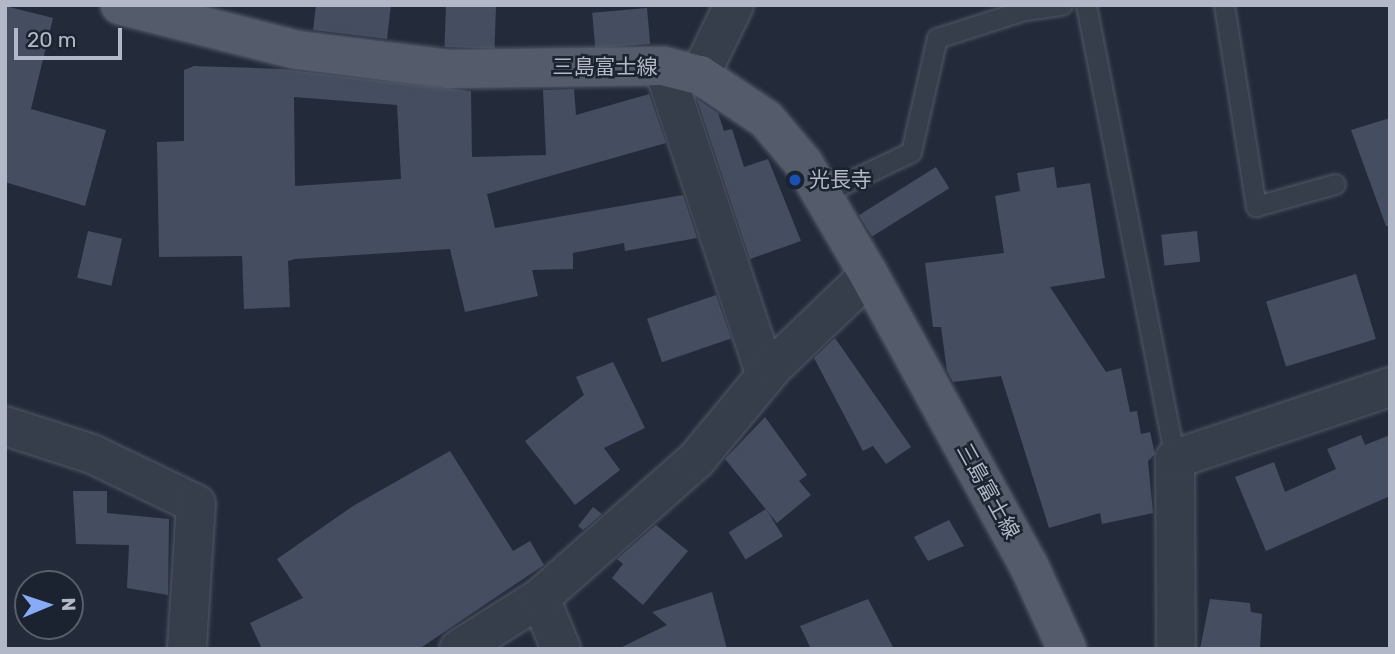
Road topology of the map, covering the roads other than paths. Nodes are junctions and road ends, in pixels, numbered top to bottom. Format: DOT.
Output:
graph roads {
  1 [pos="120,5"];
  2 [pos="734,5"];
  3 [pos="1086,5"];
  4 [pos="1224,5"];
  5 [pos="1057,6"];
  6 [pos="663,66"];
  7 [pos="700,75"];
  8 [pos="1335,184"];
  9 [pos="822,194"];
  10 [pos="869,275"];
  11 [pos="766,375"];
  12 [pos="1390,387"];
  13 [pos="5,426"];
  14 [pos="1175,459"];
  15 [pos="540,598"];
  16 [pos="187,649"];
  17 [pos="460,649"];
  18 [pos="561,649"];
  19 [pos="1067,649"];
  20 [pos="1175,649"];
  1 -- 6 [label="main road, 三島富士線"];
  2 -- 7 [label="street"];
  3 -- 14 [label="lane"];
  4 -- 8 [label="lane"];
  5 -- 9 [label="lane"];
  6 -- 7 [label="main road, 三島富士線"];
  6 -- 11 [label="street"];
  7 -- 9 [label="main road, 三島富士線"];
  9 -- 10 [label="main road, 三島富士線"];
  10 -- 11 [label="street"];
  10 -- 19 [label="main road, 三島富士線"];
  11 -- 15 [label="street"];
  12 -- 14 [label="street"];
  13 -- 16 [label="street"];
  14 -- 20 [label="street"];
  15 -- 17 [label="street"];
  15 -- 18 [label="street"];
}
